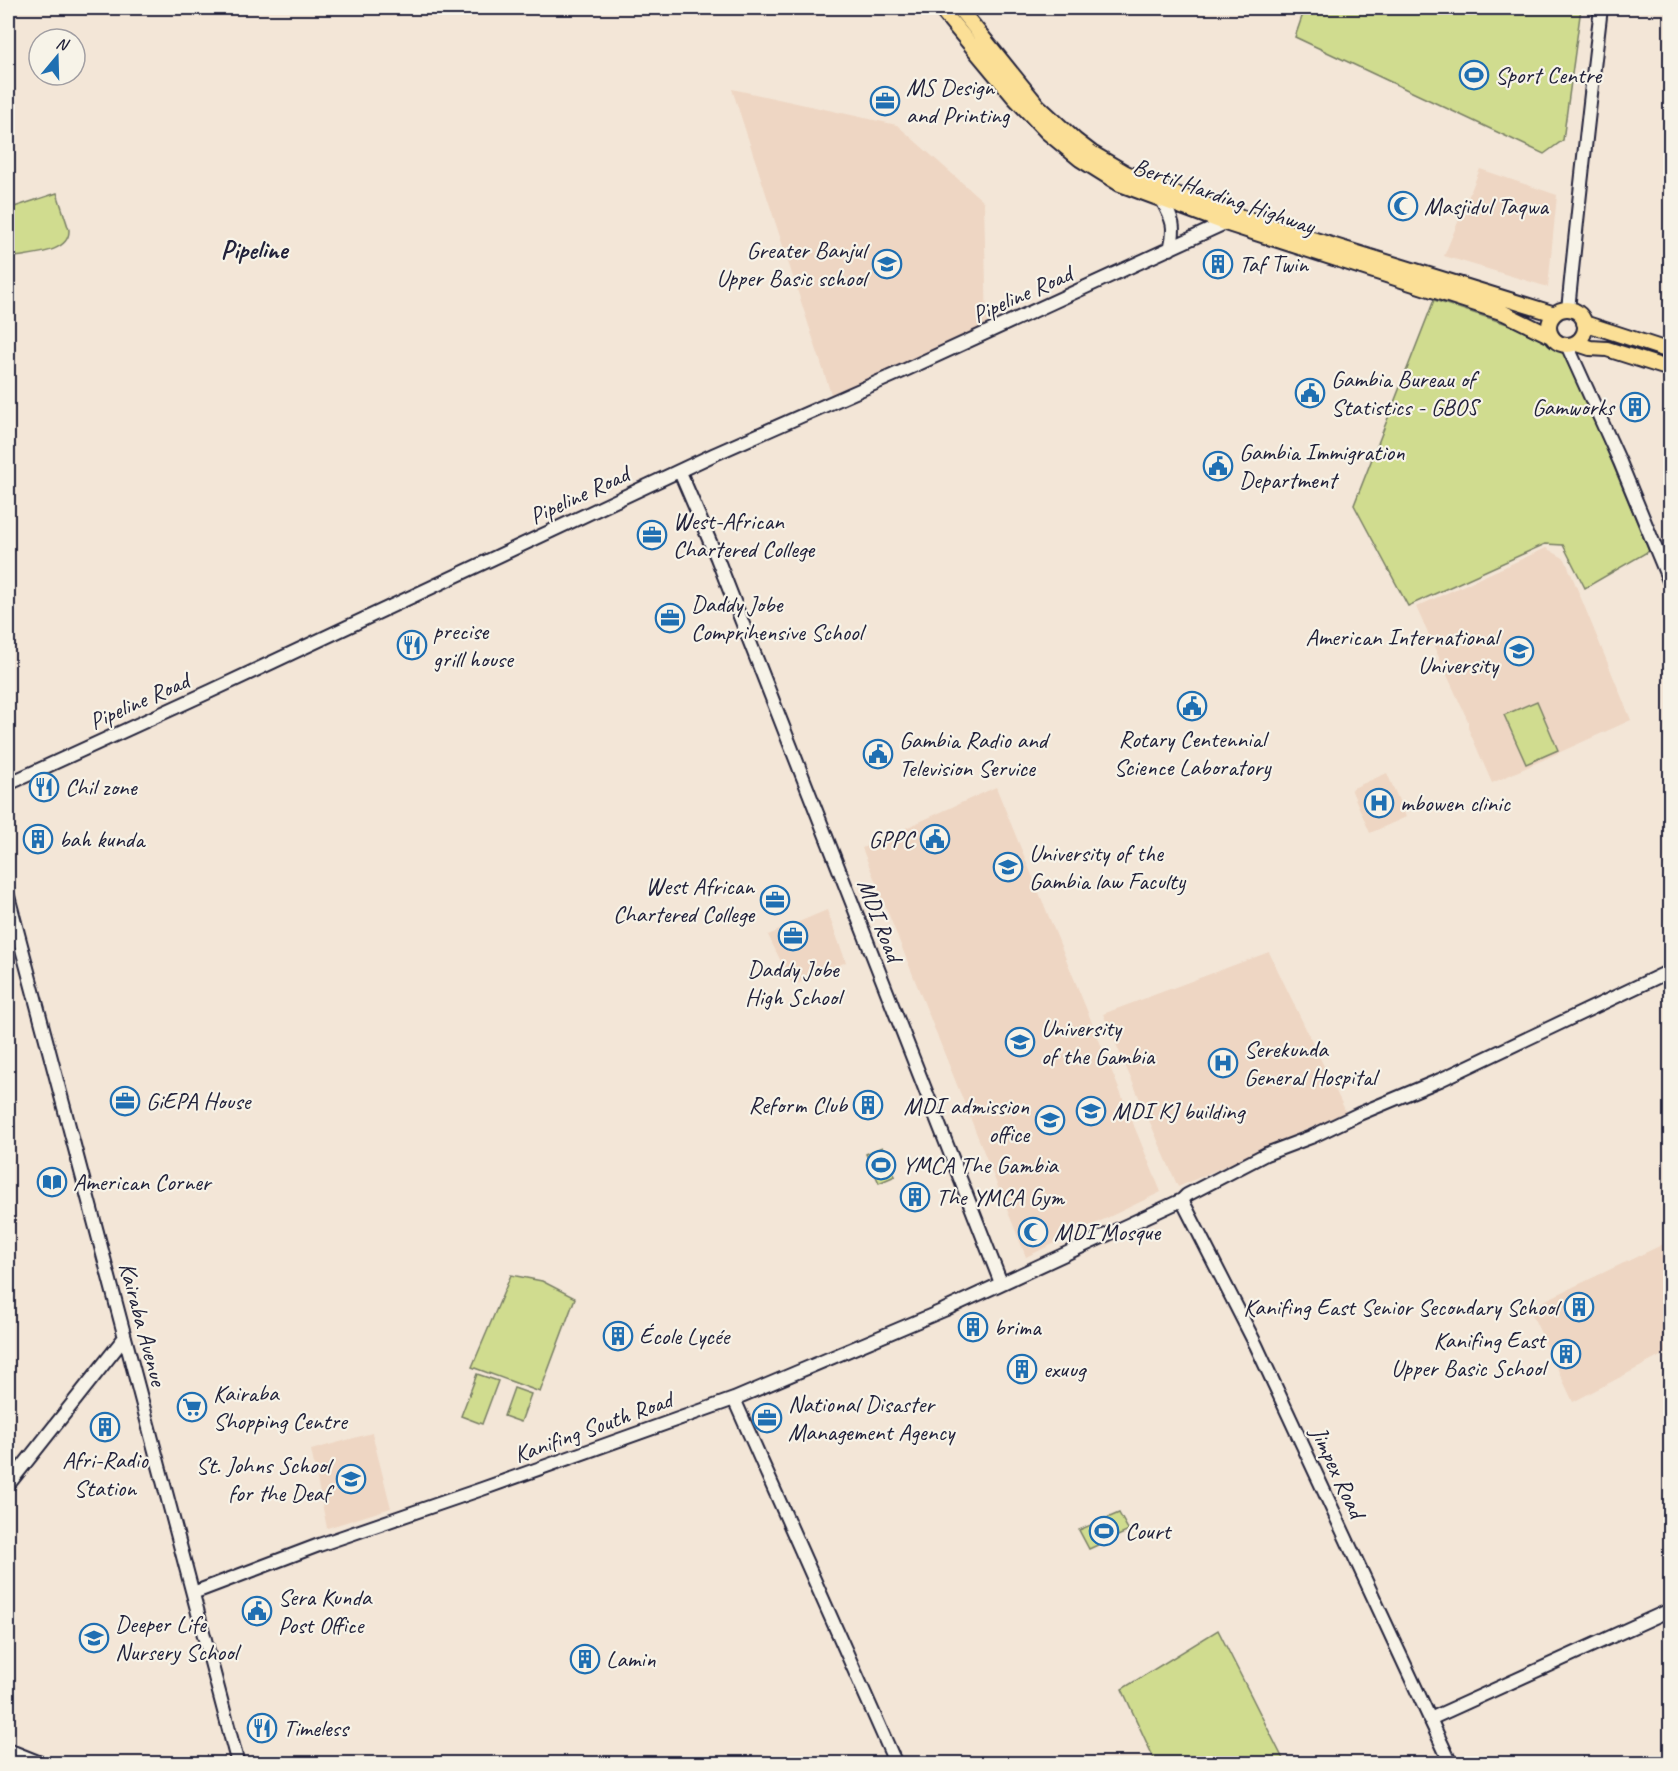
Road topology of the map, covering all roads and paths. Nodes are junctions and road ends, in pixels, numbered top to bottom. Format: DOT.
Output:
graph roads {
  1 [pos="940,8"];
  2 [pos="959,8"];
  3 [pos="1600,8"];
  4 [pos="1162,200"];
  5 [pos="1225,223"];
  6 [pos="1170,249"];
  7 [pos="1561,312"];
  8 [pos="1584,323"];
  9 [pos="1551,336"];
  10 [pos="1571,344"];
  11 [pos="1671,351"];
  12 [pos="1671,369"];
  13 [pos="680,472"];
  14 [pos="1671,583"];
  15 [pos="8,784"];
  16 [pos="8,896"];
  17 [pos="1671,971"];
  18 [pos="1182,1200"];
  19 [pos="1001,1283"];
  20 [pos="125,1337"];
  21 [pos="734,1399"];
  22 [pos="8,1485"];
  23 [pos="192,1593"];
  24 [pos="1671,1610"];
  25 [pos="1430,1719"];
  26 [pos="8,1750"];
  27 [pos="43,1764"];
  28 [pos="238,1764"];
  29 [pos="896,1764"];
  30 [pos="1451,1764"];
  1 -- 4 [label="main road, Bertil Harding Highway"];
  2 -- 7 [label="main road, Bertil Harding Highway"];
  3 -- 7 [label="street"];
  4 -- 5 [label="main road, Bertil Harding Highway"];
  4 -- 6 [label="street"];
  5 -- 6 [label="street, Pipeline Road"];
  5 -- 9 [label="main road, Bertil Harding Highway"];
  6 -- 13 [label="street, Pipeline Road"];
  7 -- 8 [label="main road"];
  7 -- 9 [label="main road"];
  8 -- 10 [label="main road"];
  8 -- 11 [label="main road"];
  9 -- 10 [label="main road"];
  10 -- 12 [label="main road"];
  10 -- 14 [label="street"];
  13 -- 15 [label="street, Pipeline Road"];
  13 -- 19 [label="street, MDI Road"];
  16 -- 20 [label="street, Kairaba Avenue"];
  17 -- 18 [label="street, Kanifing South Road"];
  18 -- 19 [label="street, Kanifing South Road"];
  18 -- 25 [label="street, Jimpex Road"];
  19 -- 21 [label="street, Kanifing South Road"];
  20 -- 22 [label="street"];
  20 -- 23 [label="street, Kairaba Avenue"];
  21 -- 23 [label="street, Kanifing South Road"];
  21 -- 29 [label="street"];
  23 -- 28 [label="street, Kairaba Avenue"];
  24 -- 25 [label="street"];
  25 -- 30 [label="street, Jimpex Road"];
  26 -- 27 [label="street"];
}
